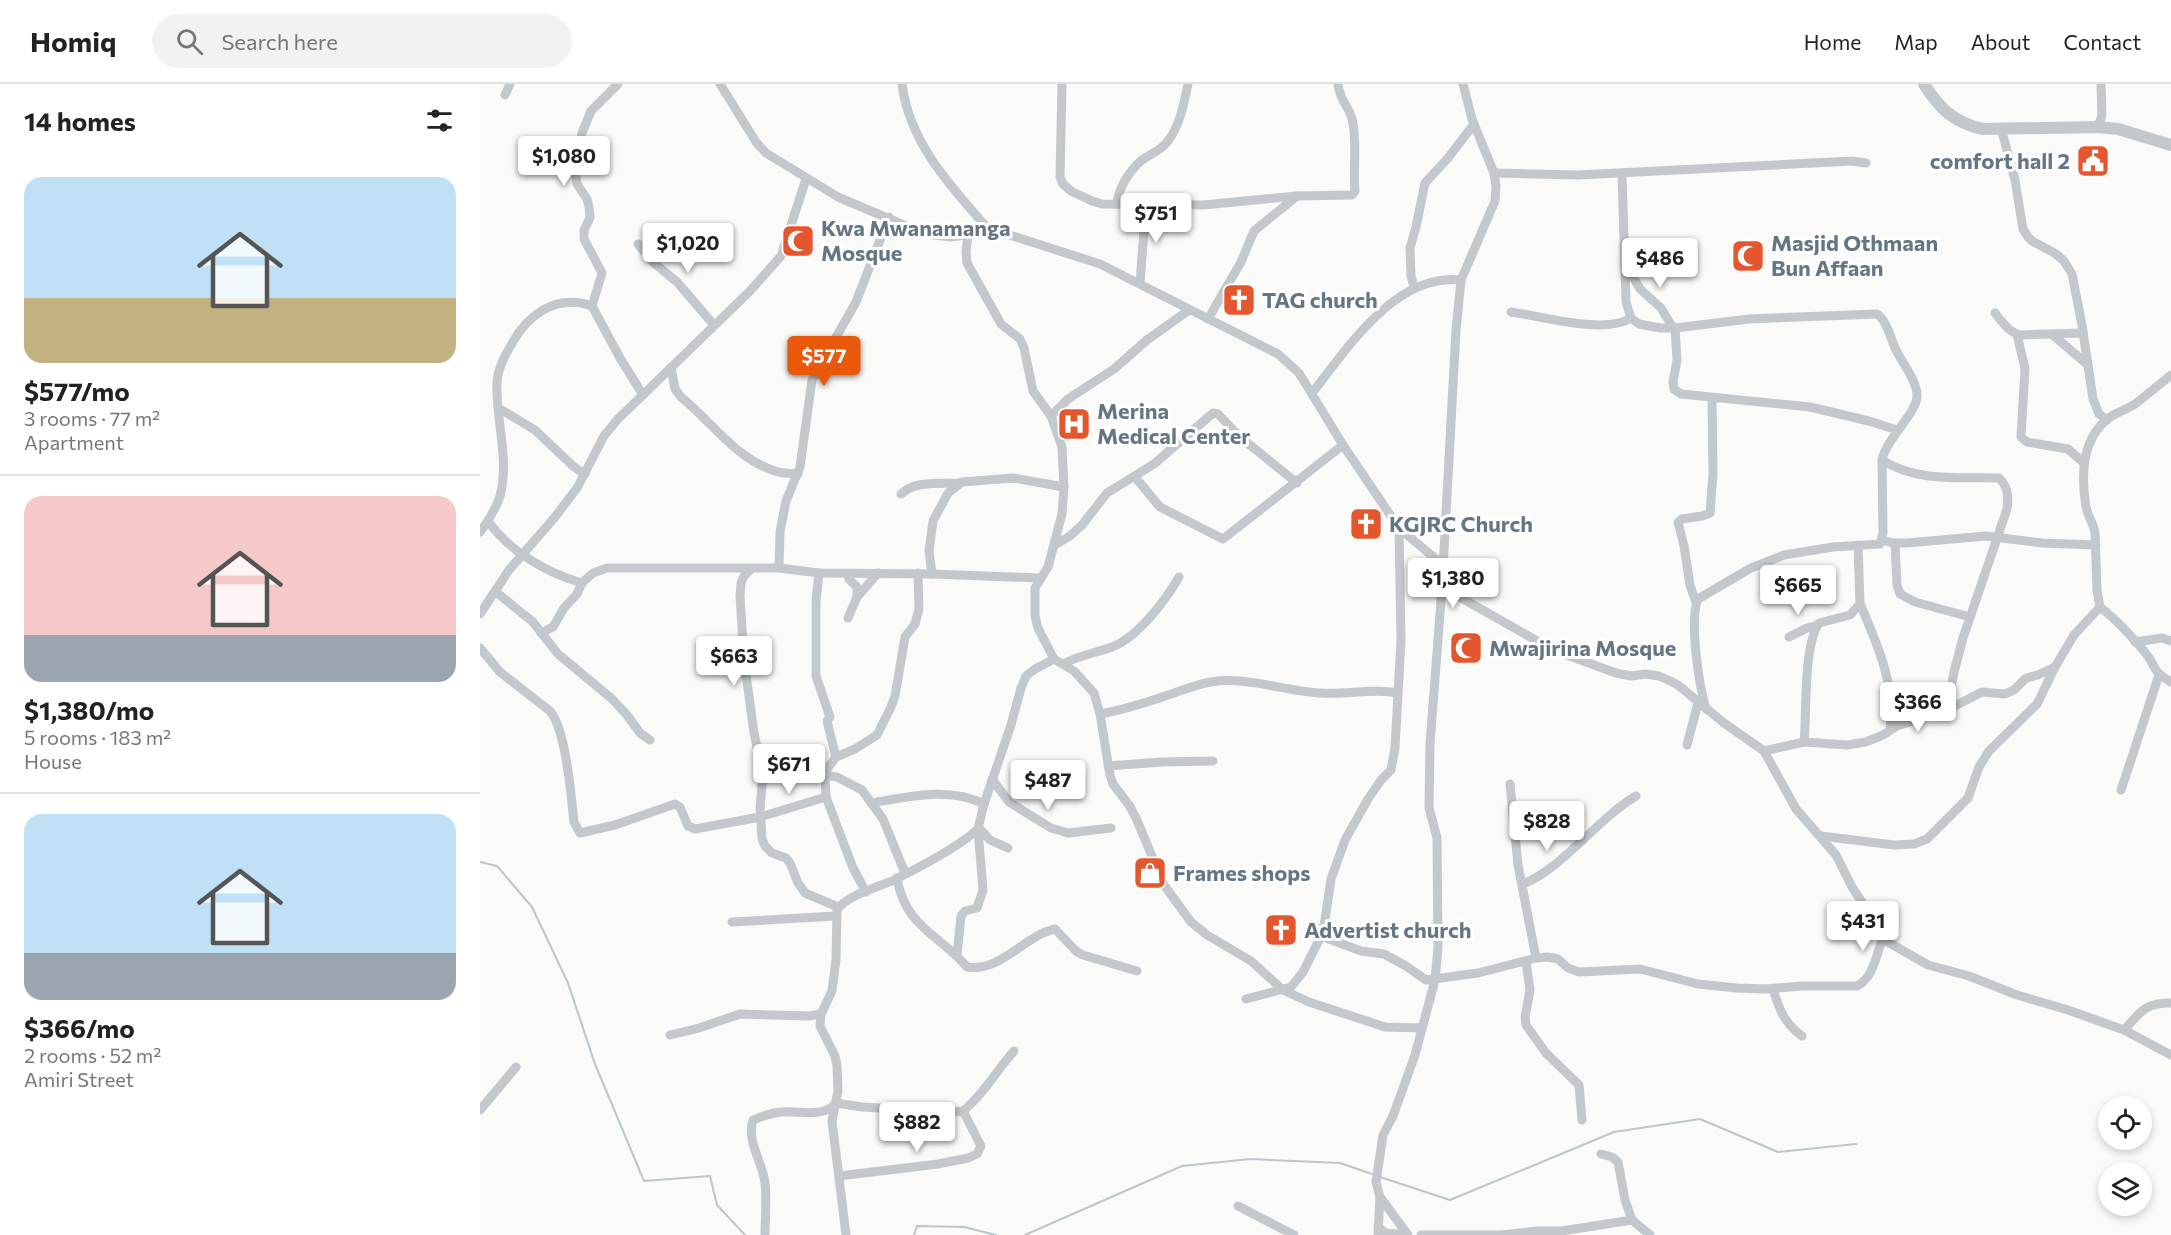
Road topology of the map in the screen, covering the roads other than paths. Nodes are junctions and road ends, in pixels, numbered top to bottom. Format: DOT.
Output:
graph roads {
  1 [pos="510,84"];
  2 [pos="618,84"];
  3 [pos="720,84"];
  4 [pos="902,84"];
  5 [pos="1062,84"];
  6 [pos="1188,84"];
  7 [pos="1338,84"];
  8 [pos="1463,84"];
  9 [pos="1924,84"];
  10 [pos="2101,84"];
  11 [pos="505,94"];
  12 [pos="1474,124"];
  13 [pos="2098,127"];
  14 [pos="2001,128"];
  15 [pos="2171,145"];
  16 [pos="1866,163"];
  17 [pos="1494,173"];
  18 [pos="1622,174"];
  19 [pos="806,179"];
  20 [pos="1297,196"];
  21 [pos="1117,204"];
  22 [pos="1146,205"];
  23 [pos="889,217"];
  24 [pos="990,231"];
  25 [pos="968,235"];
  26 [pos="638,244"];
  27 [pos="1625,261"];
  28 [pos="1461,280"];
  29 [pos="1140,283"];
  30 [pos="1414,287"];
  31 [pos="592,306"];
  32 [pos="1189,310"];
  33 [pos="1511,312"];
  34 [pos="1995,313"];
  35 [pos="1631,318"];
  36 [pos="1208,319"];
  37 [pos="714,325"];
  38 [pos="1674,328"];
  39 [pos="2083,333"];
  40 [pos="2017,334"];
  41 [pos="2053,335"];
  42 [pos="2088,366"];
  43 [pos="671,367"];
  44 [pos="2171,375"];
  45 [pos="1312,393"];
  46 [pos="643,395"];
  47 [pos="1712,398"];
  48 [pos="500,409"];
  49 [pos="1051,416"];
  50 [pos="2107,420"];
  51 [pos="1897,430"];
  52 [pos="1343,445"];
  53 [pos="1882,460"];
  54 [pos="2084,463"];
  55 [pos="585,474"];
  56 [pos="798,474"];
  57 [pos="1135,477"];
  58 [pos="962,482"];
  59 [pos="1297,483"];
  60 [pos="1064,487"];
  61 [pos="901,494"];
  62 [pos="488,521"];
  63 [pos="1399,528"];
  64 [pos="480,532"];
  65 [pos="1997,537"];
  66 [pos="1882,540"];
  67 [pos="1895,543"];
  68 [pos="1055,545"];
  69 [pos="1858,545"];
  70 [pos="2096,545"];
  71 [pos="523,556"];
  72 [pos="1443,565"];
  73 [pos="778,568"];
  74 [pos="751,569"];
  75 [pos="819,573"];
  76 [pos="878,573"];
  77 [pos="918,573"];
  78 [pos="848,574"];
  79 [pos="932,574"];
  80 [pos="1179,577"];
  81 [pos="1040,578"];
  82 [pos="582,583"];
  83 [pos="1442,587"];
  84 [pos="496,592"];
  85 [pos="857,597"];
  86 [pos="1696,603"];
  87 [pos="1860,604"];
  88 [pos="2100,607"];
  89 [pos="480,614"];
  90 [pos="1970,617"];
  91 [pos="848,618"];
  92 [pos="1817,626"];
  93 [pos="541,633"];
  94 [pos="1789,637"];
  95 [pos="2171,641"];
  96 [pos="2135,642"];
  97 [pos="480,648"];
  98 [pos="1054,659"];
  99 [pos="1063,664"];
  100 [pos="2055,667"];
  101 [pos="2159,675"];
  102 [pos="2171,682"];
  103 [pos="1398,693"];
  104 [pos="1702,706"];
  105 [pos="1947,710"];
  106 [pos="1100,714"];
  107 [pos="1890,730"];
  108 [pos="650,740"];
  109 [pos="1804,742"];
  110 [pos="1687,745"];
  111 [pos="1764,751"];
  112 [pos="836,757"];
  113 [pos="1213,761"];
  114 [pos="1108,766"];
  115 [pos="825,775"];
  116 [pos="992,779"];
  117 [pos="1510,784"];
  118 [pos="2121,790"];
  119 [pos="1636,796"];
  120 [pos="826,797"];
  121 [pos="871,802"];
  122 [pos="984,804"];
  123 [pos="760,817"];
  124 [pos="979,828"];
  125 [pos="1112,828"];
  126 [pos="1821,836"];
  127 [pos="1008,848"];
  128 [pos="901,875"];
  129 [pos="1523,884"];
  130 [pos="866,892"];
  131 [pos="837,911"];
  132 [pos="732,922"];
  133 [pos="1321,936"];
  134 [pos="1884,936"];
  135 [pos="957,955"];
  136 [pos="1536,958"];
  137 [pos="1526,962"];
  138 [pos="1137,971"];
  139 [pos="1435,980"];
  140 [pos="1773,988"];
  141 [pos="1283,990"];
  142 [pos="1246,999"];
  143 [pos="2171,1003"];
  144 [pos="822,1014"];
  145 [pos="1421,1028"];
  146 [pos="2124,1030"];
  147 [pos="670,1035"];
  148 [pos="1802,1036"];
  149 [pos="1014,1052"];
  150 [pos="2171,1055"];
  151 [pos="516,1067"];
  152 [pos="836,1103"];
  153 [pos="480,1110"];
  154 [pos="963,1111"];
  155 [pos="1582,1120"];
  156 [pos="1601,1154"];
  157 [pos="839,1176"];
  158 [pos="1380,1197"];
  159 [pos="1238,1206"];
  160 [pos="1632,1220"];
  161 [pos="1378,1231"];
  162 [pos="765,1235"];
  163 [pos="846,1235"];
  164 [pos="1294,1235"];
  165 [pos="1408,1235"];
  166 [pos="1421,1235"];
  167 [pos="1439,1235"];
  168 [pos="1501,1235"];
  169 [pos="1650,1235"];
  1 -- 11 [label="street"];
  2 -- 31 [label="street"];
  3 -- 19 [label="street"];
  4 -- 24 [label="street"];
  5 -- 21 [label="street"];
  6 -- 21 [label="street"];
  7 -- 20 [label="street"];
  8 -- 12 [label="street"];
  9 -- 14 [label="street"];
  10 -- 13 [label="street"];
  12 -- 17 [label="street"];
  12 -- 30 [label="street"];
  13 -- 14 [label="street"];
  13 -- 15 [label="street"];
  14 -- 39 [label="street"];
  16 -- 18 [label="street"];
  17 -- 18 [label="street"];
  17 -- 28 [label="street"];
  18 -- 27 [label="street"];
  19 -- 23 [label="street"];
  19 -- 37 [label="street"];
  20 -- 22 [label="street"];
  20 -- 36 [label="street"];
  21 -- 22 [label="street"];
  22 -- 29 [label="street"];
  23 -- 25 [label="street"];
  23 -- 56 [label="street"];
  24 -- 25 [label="street"];
  24 -- 29 [label="street"];
  25 -- 49 [label="street"];
  26 -- 37 [label="street"];
  27 -- 35 [label="street"];
  27 -- 38 [label="street"];
  28 -- 30 [label="street"];
  28 -- 72 [label="street"];
  29 -- 32 [label="street"];
  30 -- 45 [label="street"];
  31 -- 46 [label="street"];
  31 -- 48 [label="street"];
  32 -- 36 [label="street"];
  32 -- 49 [label="street"];
  33 -- 35 [label="street"];
  34 -- 40 [label="street"];
  35 -- 38 [label="street"];
  36 -- 45 [label="street"];
  37 -- 43 [label="street"];
  38 -- 47 [label="street"];
  38 -- 51 [label="street"];
  39 -- 41 [label="street"];
  39 -- 42 [label="street"];
  40 -- 41 [label="street"];
  40 -- 54 [label="street"];
  41 -- 42 [label="street"];
  42 -- 50 [label="street"];
  43 -- 46 [label="street"];
  43 -- 56 [label="street"];
  44 -- 50 [label="street"];
  45 -- 52 [label="street"];
  46 -- 55 [label="street"];
  47 -- 51 [label="street"];
  47 -- 86 [label="street"];
  48 -- 55 [label="street"];
  48 -- 62 [label="street"];
  49 -- 60 [label="street"];
  50 -- 54 [label="street"];
  51 -- 53 [label="street"];
  52 -- 59 [label="street"];
  52 -- 63 [label="street"];
  53 -- 65 [label="street"];
  53 -- 66 [label="street"];
  54 -- 70 [label="street"];
  55 -- 71 [label="street"];
  56 -- 73 [label="street"];
  57 -- 59 [label="street"];
  57 -- 59 [label="street"];
  57 -- 68 [label="street"];
  58 -- 60 [label="street"];
  58 -- 61 [label="street"];
  58 -- 79 [label="street"];
  60 -- 68 [label="street"];
  62 -- 64 [label="street"];
  62 -- 71 [label="street"];
  63 -- 72 [label="street"];
  63 -- 103 [label="street"];
  65 -- 67 [label="street"];
  65 -- 70 [label="street"];
  65 -- 90 [label="street"];
  66 -- 67 [label="street"];
  66 -- 69 [label="street"];
  67 -- 90 [label="street"];
  68 -- 81 [label="street"];
  69 -- 86 [label="street"];
  69 -- 87 [label="street"];
  70 -- 88 [label="street"];
  71 -- 82 [label="street"];
  71 -- 84 [label="street"];
  72 -- 83 [label="street"];
  73 -- 74 [label="street"];
  73 -- 75 [label="street"];
  74 -- 82 [label="street"];
  74 -- 123 [label="street"];
  75 -- 78 [label="street"];
  75 -- 112 [label="street"];
  76 -- 77 [label="street"];
  76 -- 78 [label="street"];
  76 -- 85 [label="street"];
  77 -- 79 [label="street"];
  77 -- 112 [label="street"];
  78 -- 85 [label="street"];
  79 -- 81 [label="street"];
  80 -- 99 [label="street"];
  81 -- 98 [label="street"];
  82 -- 93 [label="street"];
  83 -- 104 [label="street"];
  83 -- 139 [label="street"];
  84 -- 89 [label="street"];
  84 -- 93 [label="street"];
  85 -- 91 [label="street"];
  86 -- 104 [label="street"];
  87 -- 92 [label="street"];
  87 -- 107 [label="street"];
  88 -- 96 [label="street"];
  88 -- 100 [label="street"];
  90 -- 105 [label="street"];
  92 -- 94 [label="street"];
  92 -- 109 [label="street"];
  93 -- 108 [label="street"];
  95 -- 96 [label="street"];
  96 -- 101 [label="street"];
  97 -- 123 [label="street"];
  98 -- 99 [label="street"];
  98 -- 116 [label="street"];
  99 -- 106 [label="street"];
  100 -- 105 [label="street"];
  100 -- 126 [label="street"];
  101 -- 102 [label="street"];
  101 -- 118 [label="street"];
  103 -- 106 [label="street"];
  103 -- 133 [label="street"];
  104 -- 110 [label="street"];
  104 -- 111 [label="street"];
  105 -- 107 [label="street"];
  106 -- 114 [label="street"];
  107 -- 109 [label="street"];
  109 -- 111 [label="street"];
  111 -- 126 [label="street"];
  112 -- 115 [label="street"];
  113 -- 114 [label="street"];
  114 -- 141 [label="street"];
  115 -- 120 [label="street"];
  115 -- 121 [label="street"];
  116 -- 122 [label="street"];
  116 -- 125 [label="street"];
  117 -- 129 [label="street"];
  119 -- 129 [label="street"];
  120 -- 123 [label="street"];
  120 -- 130 [label="street"];
  121 -- 122 [label="street"];
  121 -- 128 [label="street"];
  122 -- 124 [label="street"];
  123 -- 131 [label="street"];
  124 -- 127 [label="street"];
  124 -- 128 [label="street"];
  124 -- 135 [label="street"];
  126 -- 134 [label="street"];
  128 -- 130 [label="street"];
  128 -- 135 [label="street"];
  129 -- 136 [label="street"];
  130 -- 131 [label="street"];
  131 -- 132 [label="street"];
  131 -- 144 [label="street"];
  133 -- 139 [label="street"];
  133 -- 141 [label="street"];
  134 -- 140 [label="street"];
  134 -- 146 [label="street"];
  135 -- 138 [label="street"];
  136 -- 137 [label="street"];
  136 -- 140 [label="street"];
  137 -- 139 [label="street"];
  137 -- 155 [label="street"];
  139 -- 145 [label="street"];
  140 -- 148 [label="street"];
  141 -- 142 [label="street"];
  141 -- 145 [label="street"];
  143 -- 146 [label="street"];
  144 -- 147 [label="street"];
  144 -- 152 [label="street"];
  145 -- 158 [label="street"];
  146 -- 150 [label="street"];
  149 -- 154 [label="street"];
  151 -- 153 [label="street"];
  152 -- 154 [label="street"];
  152 -- 157 [label="street"];
  152 -- 162 [label="street"];
  154 -- 157 [label="street"];
  156 -- 160 [label="street"];
  157 -- 163 [label="street"];
  158 -- 161 [label="street"];
  158 -- 165 [label="street"];
  159 -- 164 [label="street"];
  160 -- 168 [label="street"];
  160 -- 169 [label="street"];
  161 -- 165 [label="street"];
  166 -- 167 [label="street"];
  167 -- 168 [label="street"];
}
